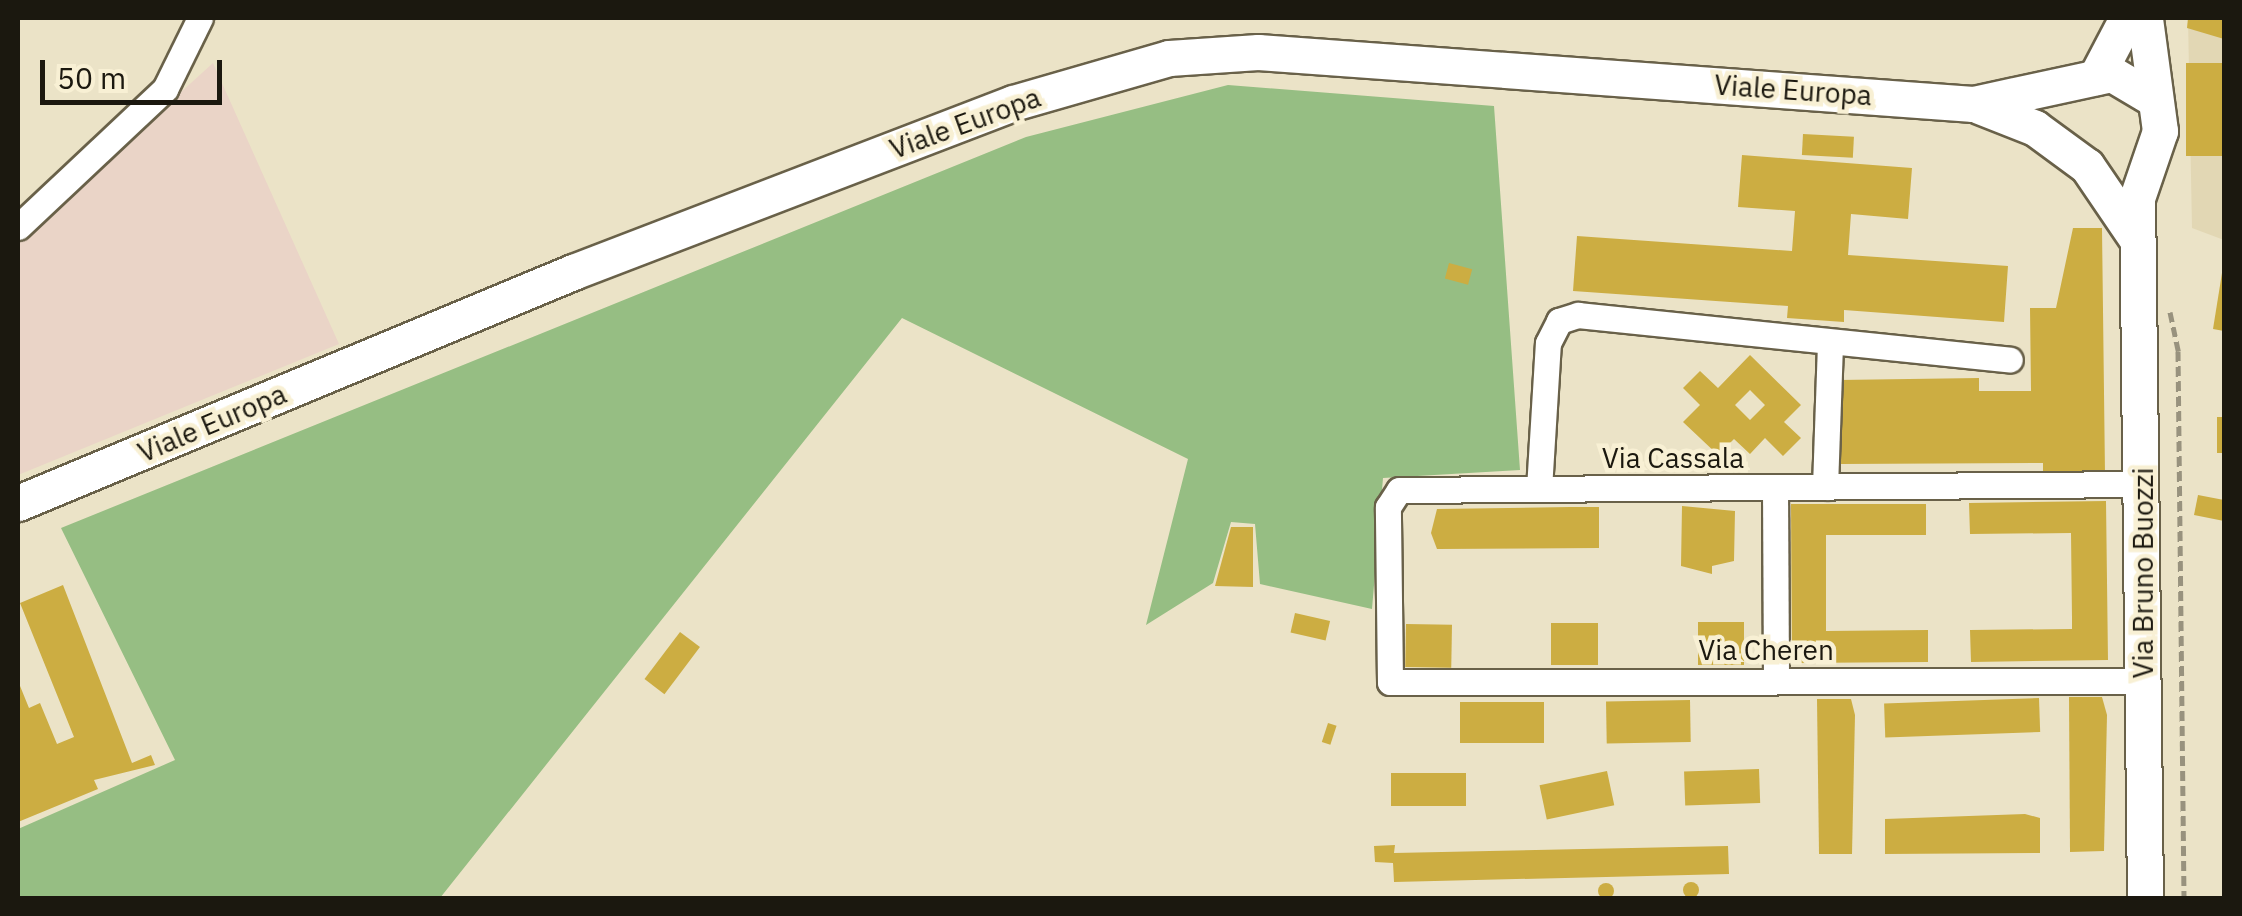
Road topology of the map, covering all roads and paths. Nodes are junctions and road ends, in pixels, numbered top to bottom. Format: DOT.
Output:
graph roads {
  1 [pos="200,18"];
  2 [pos="2127,18"];
  3 [pos="2145,18"];
  4 [pos="2089,81"];
  5 [pos="2154,99"];
  6 [pos="1973,104"];
  7 [pos="2154,147"];
  8 [pos="2080,161"];
  9 [pos="18,227"];
  10 [pos="2140,248"];
  11 [pos="2168,304"];
  12 [pos="1830,347"];
  13 [pos="2010,360"];
  14 [pos="2144,484"];
  15 [pos="1825,487"];
  16 [pos="1775,488"];
  17 [pos="1540,489"];
  18 [pos="18,503"];
  19 [pos="1776,680"];
  20 [pos="2142,681"];
  21 [pos="1390,682"];
  22 [pos="2145,898"];
  23 [pos="2184,898"];
  1 -- 9 [label="street"];
  2 -- 4 [label="main road"];
  3 -- 5 [label="main road"];
  4 -- 5 [label="main road"];
  4 -- 6 [label="main road"];
  4 -- 8 [label="main road"];
  5 -- 7 [label="main road"];
  6 -- 8 [label="main road"];
  6 -- 18 [label="main road, Viale Europa"];
  7 -- 8 [label="main road"];
  7 -- 10 [label="main road, Via Bruno Buozzi"];
  8 -- 10 [label="main road"];
  10 -- 14 [label="main road, Via Bruno Buozzi"];
  11 -- 23 [label="path"];
  12 -- 13 [label="street"];
  12 -- 15 [label="street"];
  12 -- 17 [label="street"];
  14 -- 15 [label="street, Via Cassala"];
  14 -- 20 [label="main road, Via Bruno Buozzi"];
  15 -- 16 [label="street, Via Cassala"];
  16 -- 17 [label="street, Via Cassala"];
  16 -- 19 [label="street"];
  17 -- 21 [label="street, Via Cassala"];
  19 -- 20 [label="street, Via Cheren"];
  19 -- 21 [label="street, Via Cheren"];
  20 -- 22 [label="main road, Via Bruno Buozzi"];
}
